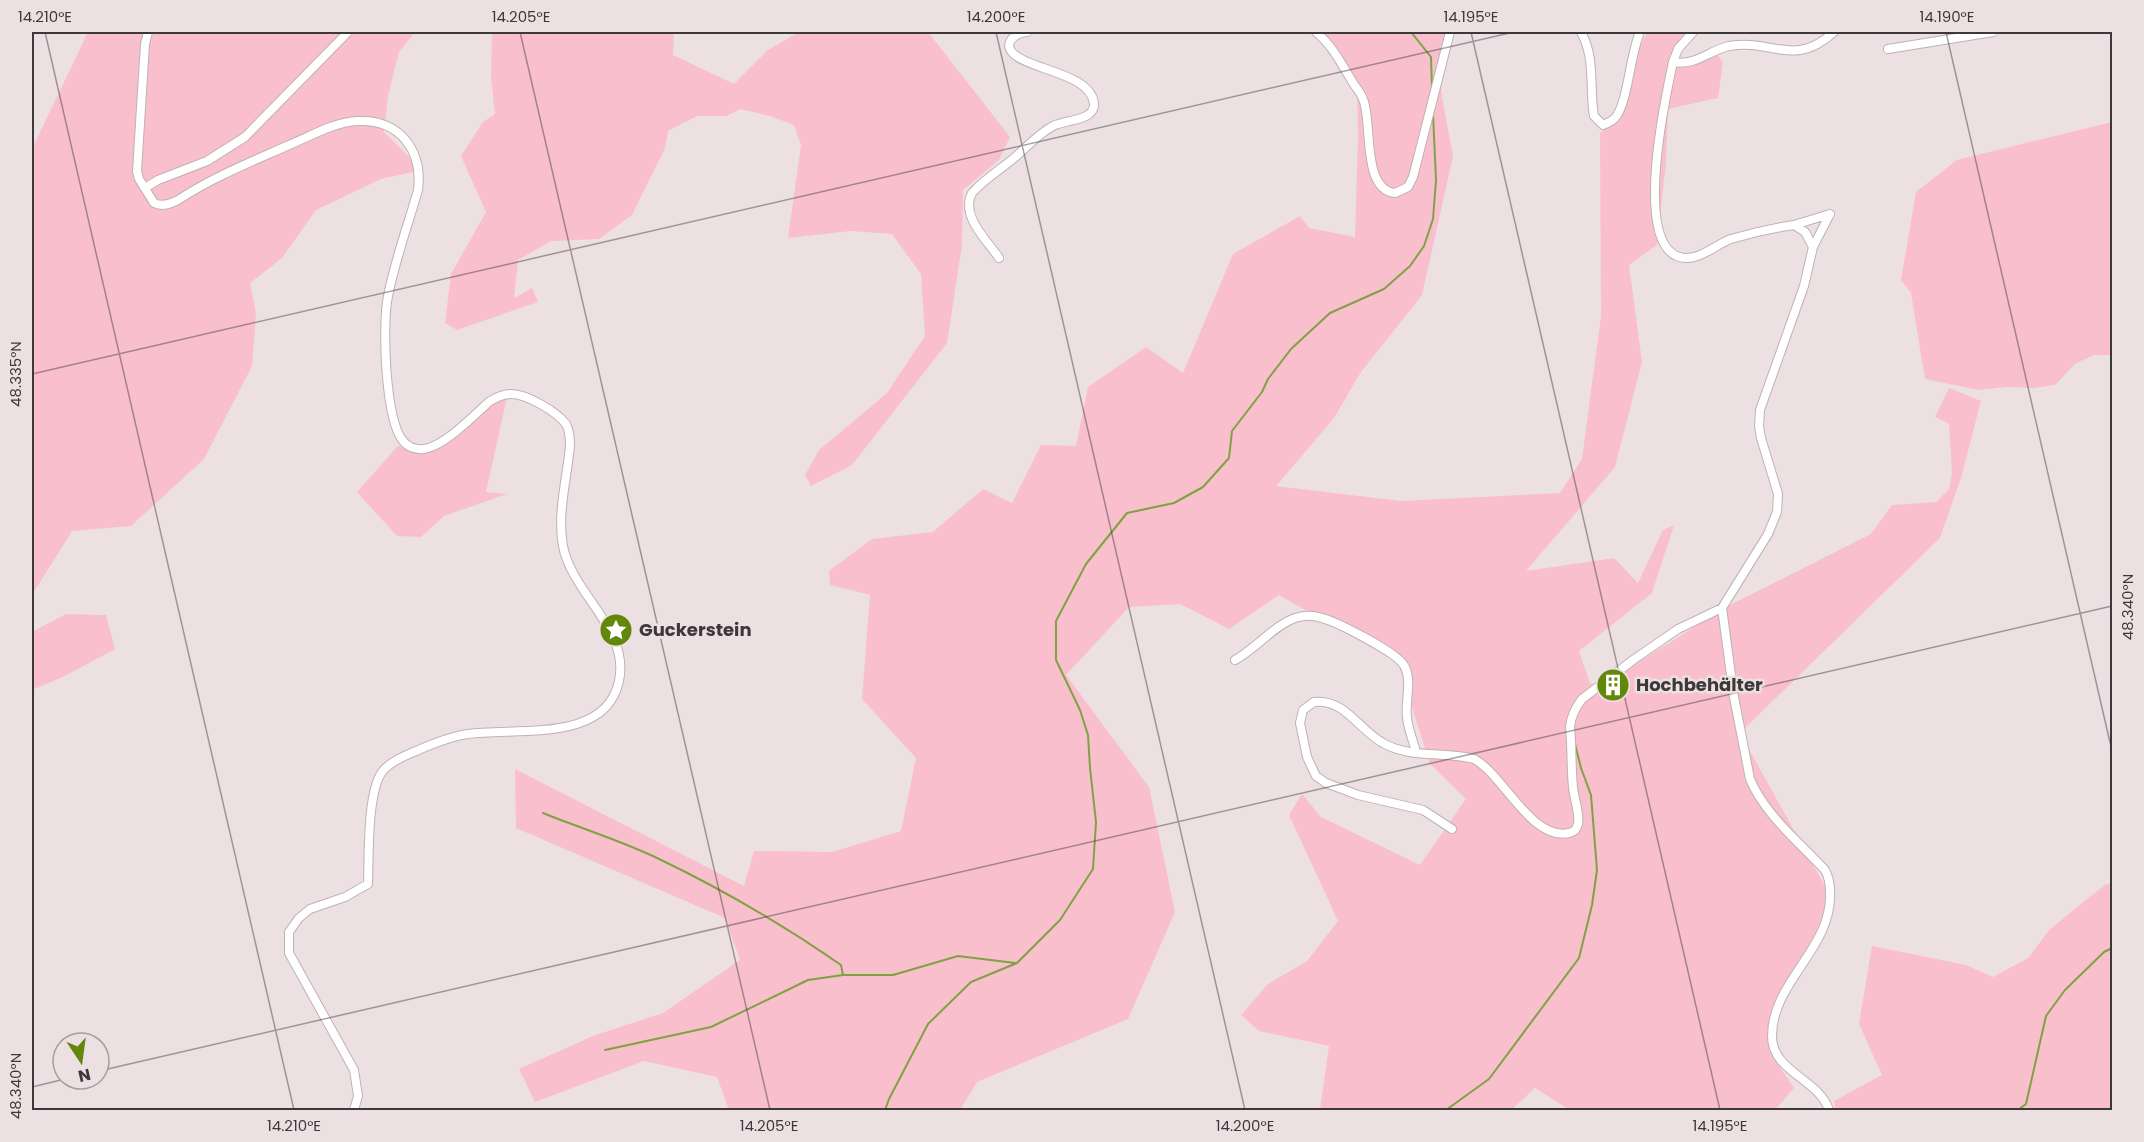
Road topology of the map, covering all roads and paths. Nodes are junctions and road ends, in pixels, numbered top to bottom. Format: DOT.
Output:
graph roads {
  1 [pos="148,32"];
  2 [pos="348,32"];
  3 [pos="1027,32"];
  4 [pos="1316,32"];
  5 [pos="1450,32"];
  6 [pos="1581,32"];
  7 [pos="1640,32"];
  8 [pos="1693,32"];
  9 [pos="1834,32"];
  10 [pos="1993,32"];
  11 [pos="1888,49"];
  12 [pos="1673,62"];
  13 [pos="145,188"];
  14 [pos="1794,225"];
  15 [pos="1813,247"];
  16 [pos="999,258"];
  17 [pos="1722,608"];
  18 [pos="1235,660"];
  19 [pos="1416,752"];
  20 [pos="1452,829"];
  21 [pos="354,1110"];
  22 [pos="1829,1110"];
  1 -- 13 [label="street"];
  2 -- 13 [label="street"];
  3 -- 16 [label="street"];
  4 -- 5 [label="street"];
  6 -- 7 [label="street"];
  8 -- 12 [label="street"];
  9 -- 12 [label="street"];
  10 -- 11 [label="street"];
  12 -- 14 [label="street"];
  13 -- 21 [label="street"];
  14 -- 15 [label="street"];
  14 -- 15 [label="street"];
  15 -- 17 [label="street"];
  17 -- 19 [label="street"];
  17 -- 22 [label="street"];
  18 -- 19 [label="street"];
  19 -- 20 [label="street"];
}
